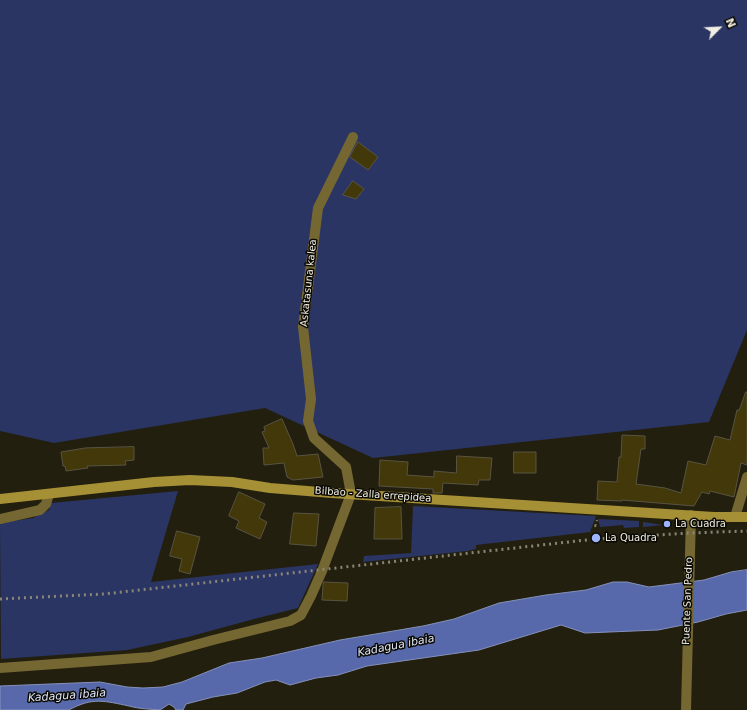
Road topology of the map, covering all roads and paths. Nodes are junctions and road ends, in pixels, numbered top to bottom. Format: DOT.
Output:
graph roads {
  1 [pos="353,137"];
  2 [pos="747,477"];
  3 [pos="49,494"];
  4 [pos="351,494"];
  5 [pos="0,499"];
  6 [pos="691,515"];
  7 [pos="735,517"];
  8 [pos="747,517"];
  9 [pos="0,519"];
  10 [pos="0,668"];
  11 [pos="686,710"];
  1 -- 4 [label="street, Askatasuna kalea"];
  2 -- 7 [label="street"];
  3 -- 4 [label="street, Bilbao - Zalla errepidea"];
  3 -- 5 [label="street, Bilbao - Zalla errepidea"];
  3 -- 9 [label="street"];
  4 -- 6 [label="street, Bilbao - Zalla errepidea"];
  4 -- 10 [label="street"];
  6 -- 7 [label="street, Bilbao - Zalla errepidea"];
  6 -- 11 [label="street, Puente San Pedro"];
  7 -- 8 [label="street, Bilbao - Zalla errepidea"];
}
